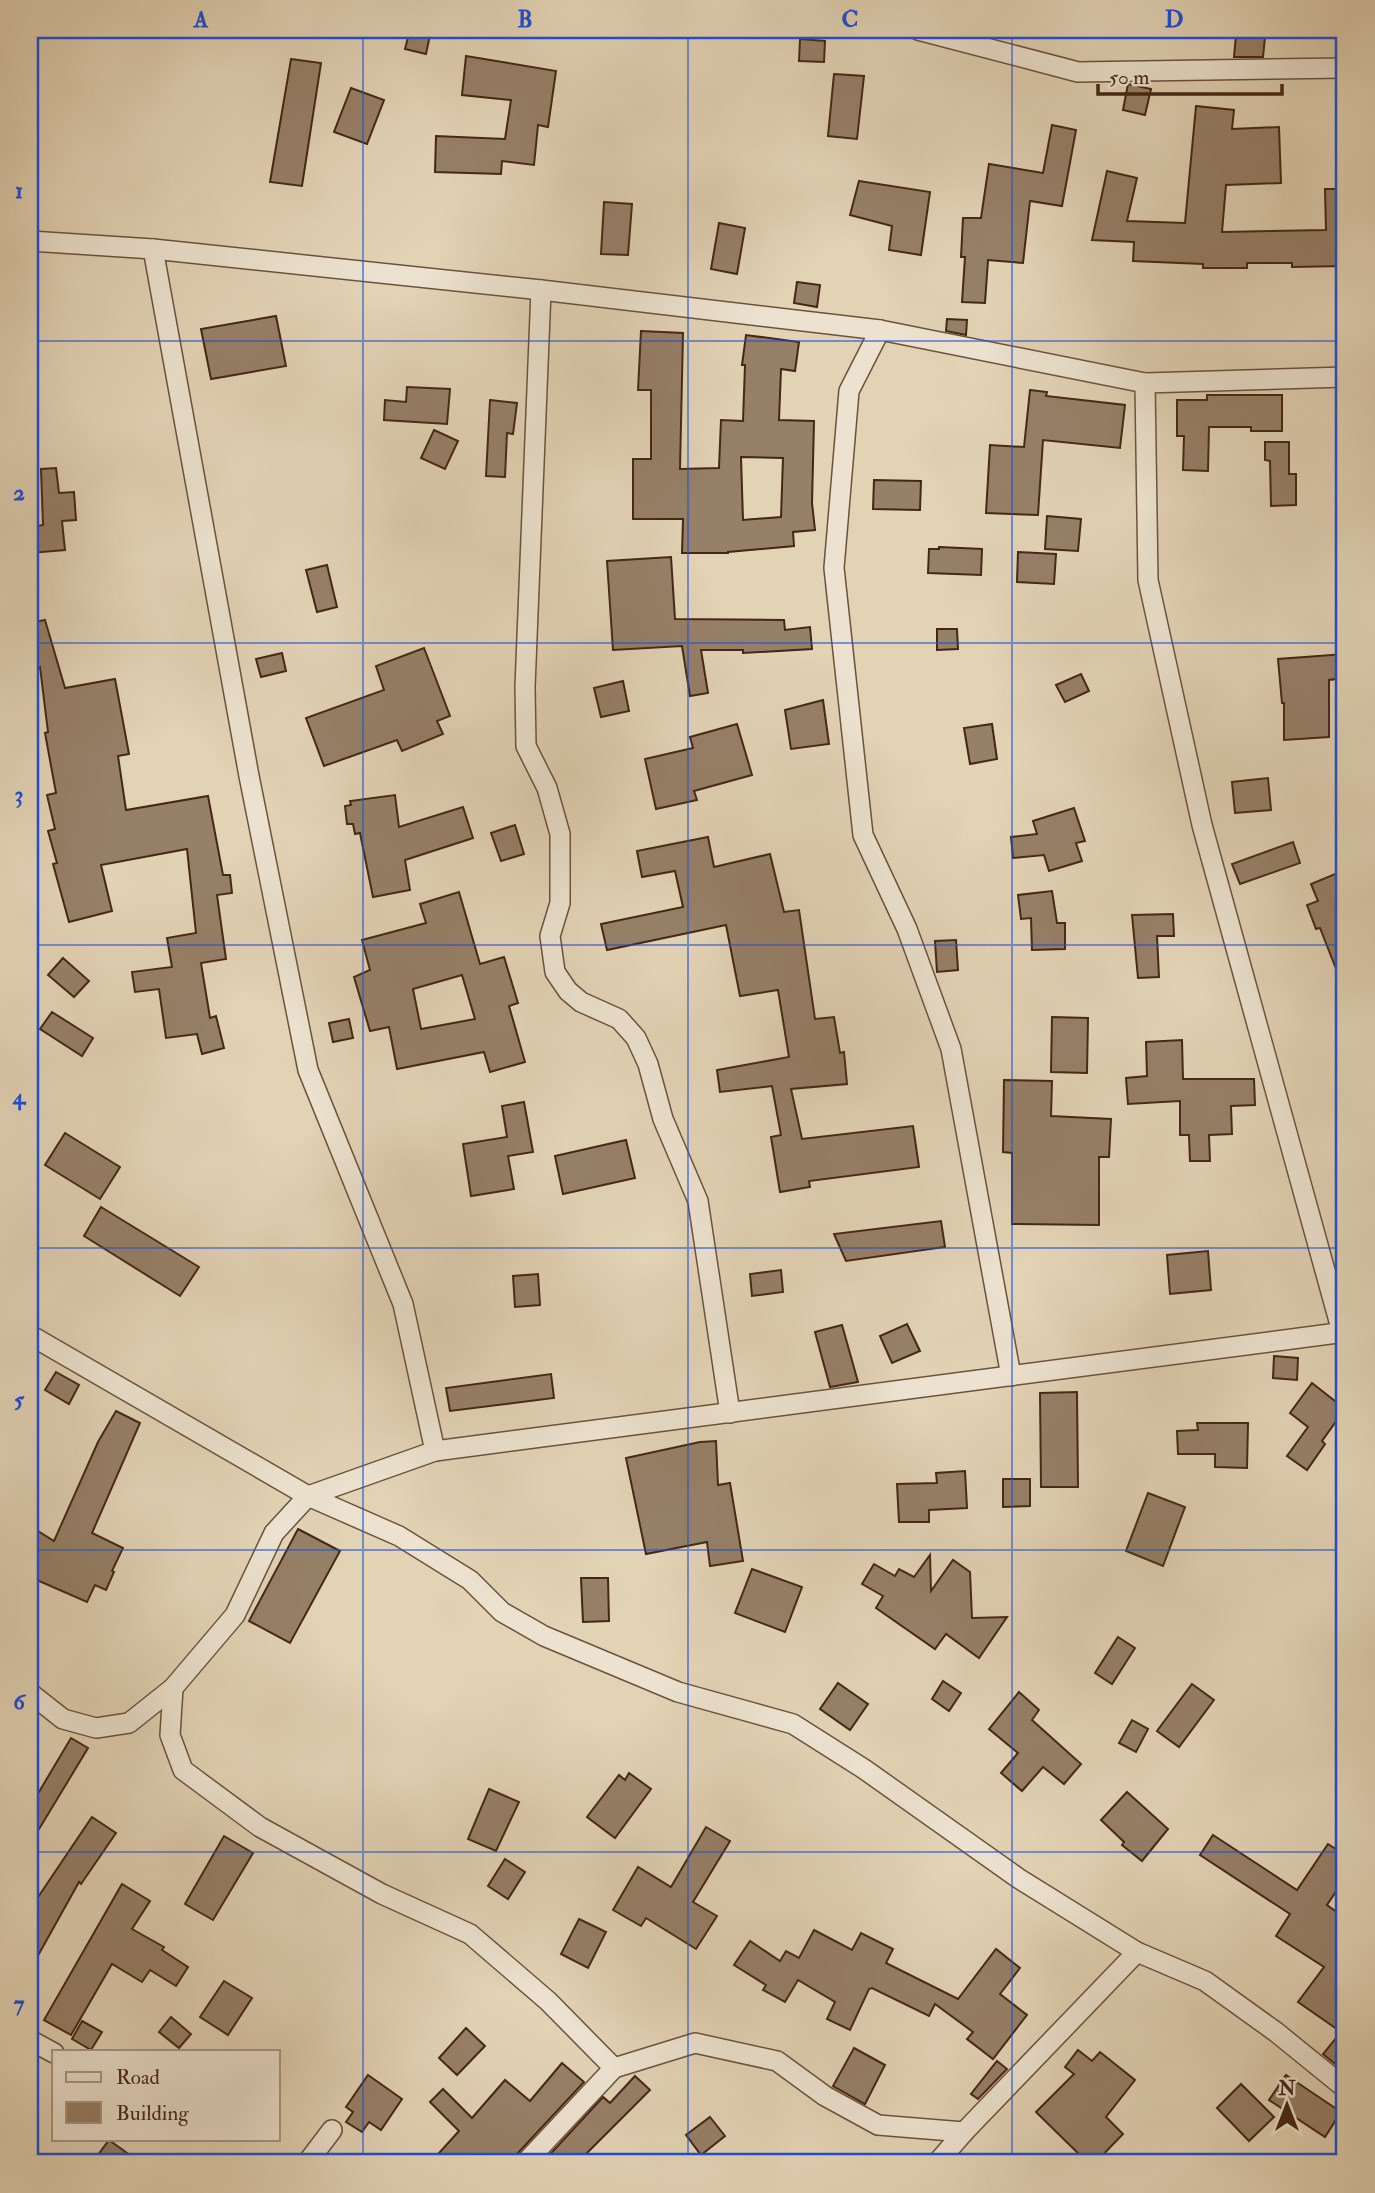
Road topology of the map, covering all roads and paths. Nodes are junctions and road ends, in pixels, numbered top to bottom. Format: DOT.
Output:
graph roads {
  1 [pos="918,30"];
  2 [pos="1345,68"];
  3 [pos="30,241"];
  4 [pos="153,250"];
  5 [pos="541,290"];
  6 [pos="880,330"];
  7 [pos="1345,377"];
  8 [pos="1144,383"];
  9 [pos="1343,1332"];
  10 [pos="30,1335"];
  11 [pos="1011,1376"];
  12 [pos="730,1413"];
  13 [pos="435,1451"];
  14 [pos="308,1496"];
  15 [pos="173,1688"];
  16 [pos="30,1693"];
  17 [pos="1137,1952"];
  18 [pos="30,2040"];
  19 [pos="52,2052"];
  20 [pos="614,2068"];
  21 [pos="1345,2088"];
  22 [pos="332,2130"];
  23 [pos="964,2132"];
  24 [pos="310,2163"];
  25 [pos="525,2163"];
  26 [pos="937,2163"];
  1 -- 2 [label="street"];
  3 -- 4 [label="street"];
  4 -- 5 [label="street"];
  4 -- 13 [label="street"];
  5 -- 6 [label="street"];
  5 -- 12 [label="street"];
  6 -- 8 [label="street"];
  6 -- 11 [label="street"];
  7 -- 8 [label="street"];
  8 -- 9 [label="street"];
  9 -- 11 [label="street"];
  10 -- 14 [label="street"];
  11 -- 12 [label="street"];
  12 -- 13 [label="street"];
  13 -- 14 [label="street"];
  14 -- 15 [label="street"];
  14 -- 17 [label="street"];
  15 -- 16 [label="street"];
  15 -- 20 [label="street"];
  17 -- 21 [label="street"];
  17 -- 23 [label="street"];
  18 -- 19 [label="street"];
  20 -- 23 [label="street"];
  20 -- 25 [label="street"];
  22 -- 24 [label="street"];
  23 -- 26 [label="street"];
}
